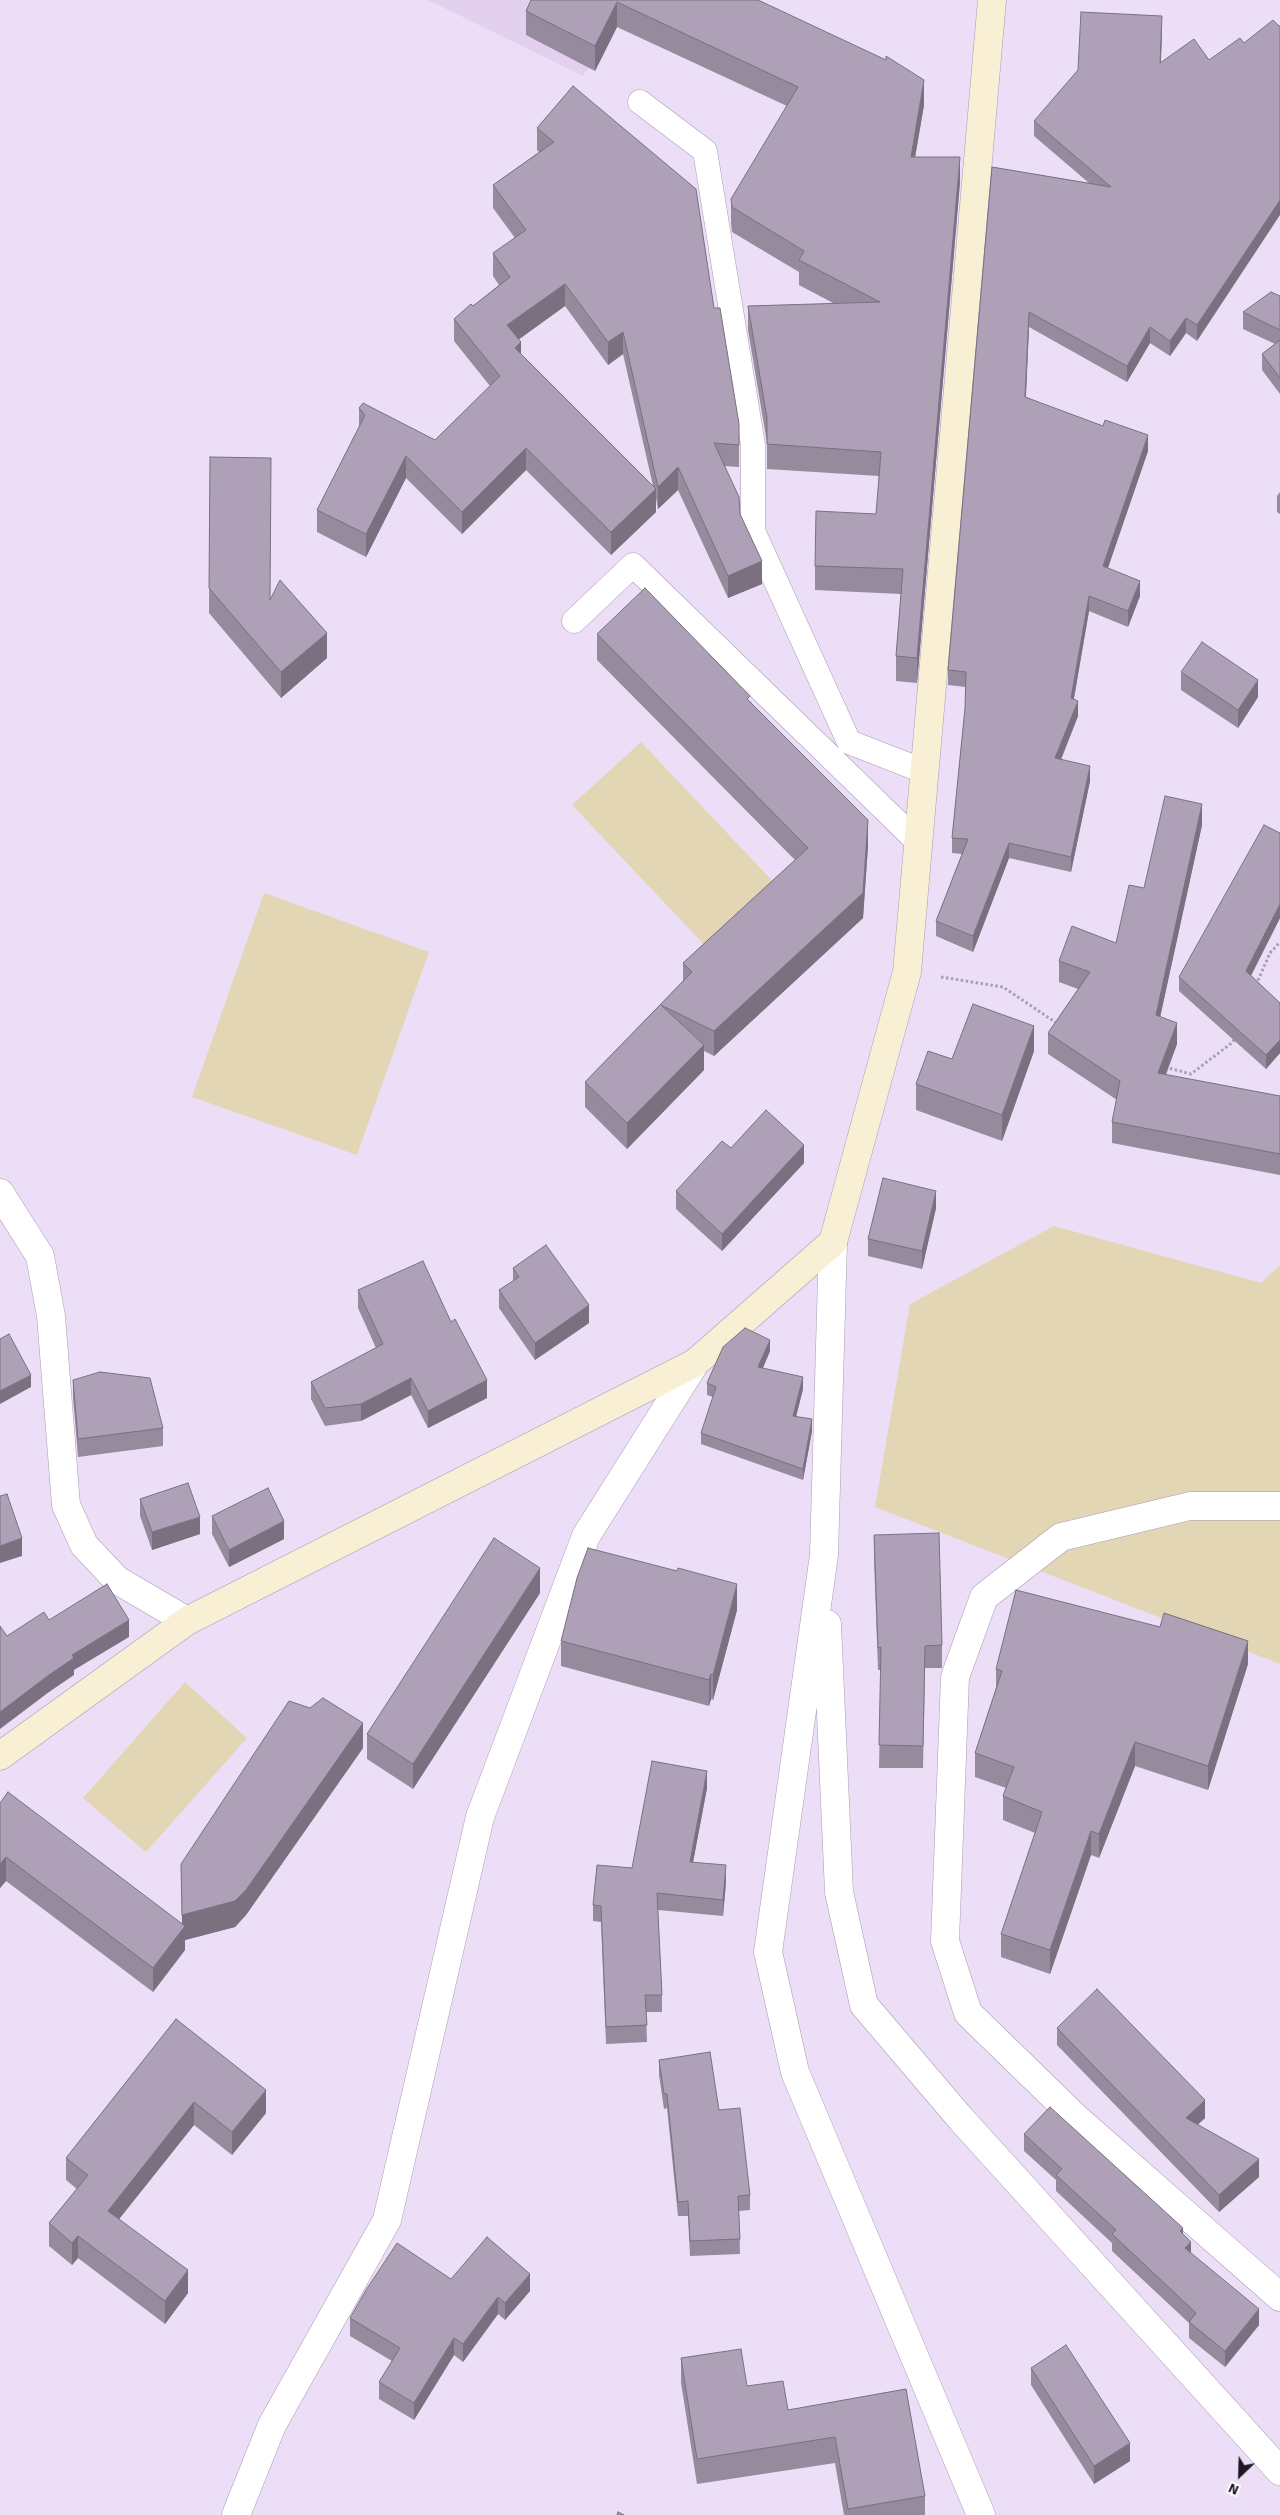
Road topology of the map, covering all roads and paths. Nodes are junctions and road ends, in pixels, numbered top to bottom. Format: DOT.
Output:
graph roads {
  1 [pos="992,0"];
  2 [pos="640,102"];
  3 [pos="574,621"];
  4 [pos="926,772"];
  5 [pos="920,844"];
  6 [pos="1280,942"];
  7 [pos="907,972"];
  8 [pos="1255,988"];
  9 [pos="1066,1029"];
  10 [pos="1236,1033"];
  11 [pos="1163,1066"];
  12 [pos="0,1193"];
  13 [pos="832,1242"];
  14 [pos="695,1363"];
  15 [pos="1280,1506"];
  16 [pos="824,1555"];
  17 [pos="187,1621"];
  18 [pos="0,1756"];
  19 [pos="1280,2297"];
  20 [pos="1280,2471"];
  21 [pos="236,2515"];
  22 [pos="982,2515"];
  1 -- 4 [label="street"];
  2 -- 4 [label="lane"];
  3 -- 5 [label="lane"];
  4 -- 5 [label="street"];
  5 -- 7 [label="street"];
  6 -- 8 [label="path"];
  7 -- 9 [label="path"];
  7 -- 13 [label="street"];
  10 -- 11 [label="path"];
  12 -- 17 [label="street"];
  13 -- 14 [label="street"];
  13 -- 16 [label="street"];
  14 -- 17 [label="street"];
  14 -- 21 [label="street"];
  15 -- 19 [label="street"];
  16 -- 20 [label="street"];
  16 -- 22 [label="street"];
  17 -- 18 [label="street"];
}
